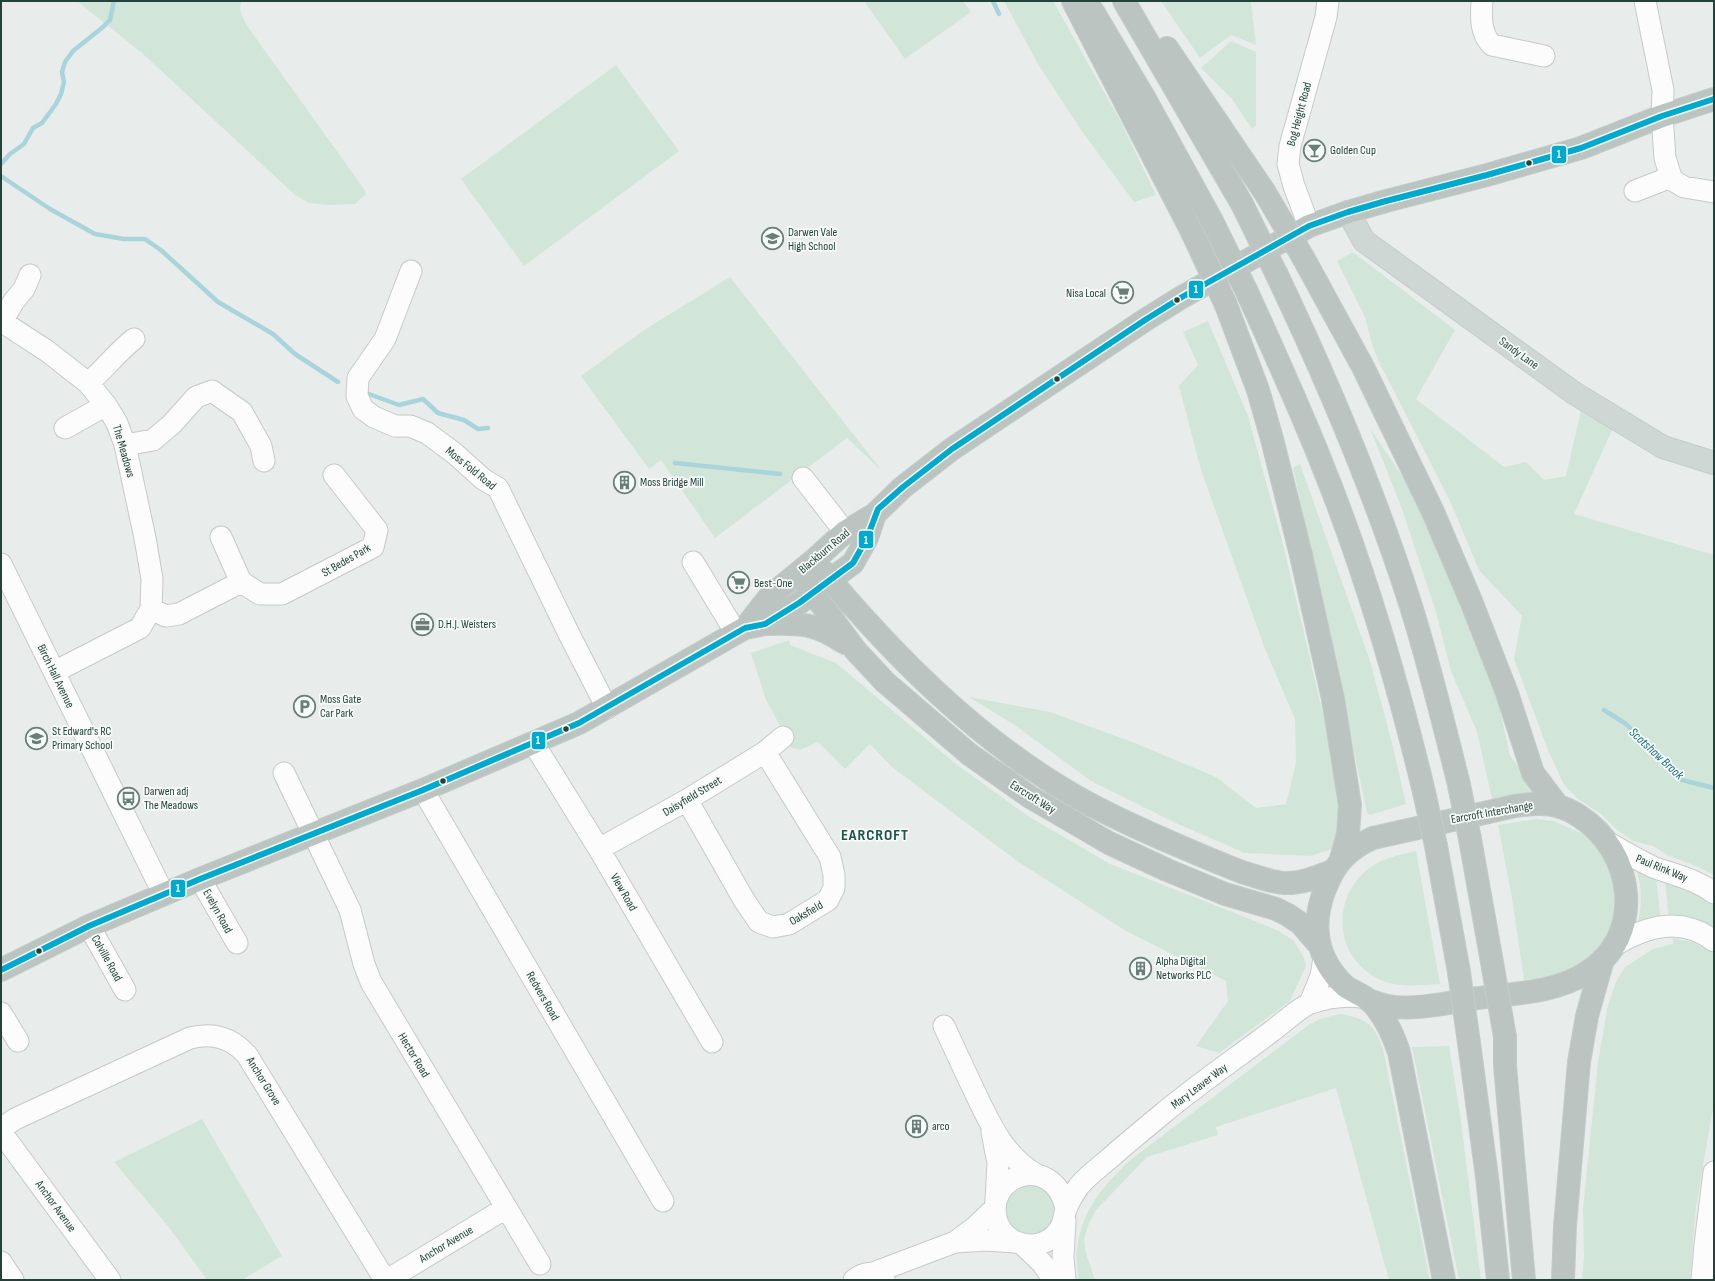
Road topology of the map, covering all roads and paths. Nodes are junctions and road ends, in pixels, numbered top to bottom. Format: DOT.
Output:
graph roads {
  1 [pos="1073,1"];
  2 [pos="1087,1"];
  3 [pos="1124,1"];
  4 [pos="1135,1"];
  5 [pos="1328,1"];
  6 [pos="1482,1"];
  7 [pos="1645,1"];
  8 [pos="1544,56"];
  9 [pos="1714,99"];
  10 [pos="1662,116"];
  11 [pos="1671,176"];
  12 [pos="1635,191"];
  13 [pos="1714,192"];
  14 [pos="1348,212"];
  15 [pos="1309,226"];
  16 [pos="411,271"];
  17 [pos="30,275"];
  18 [pos="1,321"];
  19 [pos="134,339"];
  20 [pos="88,383"];
  21 [pos="106,405"];
  22 [pos="65,428"];
  23 [pos="125,445"];
  24 [pos="264,461"];
  25 [pos="1714,463"];
  26 [pos="334,475"];
  27 [pos="803,478"];
  28 [pos="875,514"];
  29 [pos="846,532"];
  30 [pos="221,537"];
  31 [pos="814,560"];
  32 [pos="693,562"];
  33 [pos="853,563"];
  34 [pos="1,564"];
  35 [pos="798,574"];
  36 [pos="831,580"];
  37 [pos="241,582"];
  38 [pos="813,593"];
  39 [pos="854,608"];
  40 [pos="151,609"];
  41 [pos="748,628"];
  42 [pos="856,650"];
  43 [pos="54,672"];
  44 [pos="607,708"];
  45 [pos="783,737"];
  46 [pos="534,744"];
  47 [pos="765,752"];
  48 [pos="284,773"];
  49 [pos="423,790"];
  50 [pos="687,800"];
  51 [pos="1558,806"];
  52 [pos="314,835"];
  53 [pos="1609,843"];
  54 [pos="599,849"];
  55 [pos="1337,865"];
  56 [pos="200,879"];
  57 [pos="1714,893"];
  58 [pos="164,895"];
  59 [pos="89,926"];
  60 [pos="1714,941"];
  61 [pos="237,943"];
  62 [pos="1322,952"];
  63 [pos="1609,952"];
  64 [pos="1,970"];
  65 [pos="124,990"];
  66 [pos="1366,999"];
  67 [pos="1310,1003"];
  68 [pos="1,1013"];
  69 [pos="944,1026"];
  70 [pos="18,1041"];
  71 [pos="712,1042"];
  72 [pos="991,1126"];
  73 [pos="1,1129"];
  74 [pos="1,1132"];
  75 [pos="1714,1172"];
  76 [pos="1092,1173"];
  77 [pos="1042,1176"];
  78 [pos="663,1201"];
  79 [pos="995,1206"];
  80 [pos="506,1208"];
  81 [pos="1066,1213"];
  82 [pos="955,1242"];
  83 [pos="1019,1243"];
  84 [pos="915,1257"];
  85 [pos="1,1262"];
  86 [pos="540,1264"];
  87 [pos="871,1278"];
  88 [pos="13,1280"];
  89 [pos="110,1280"];
  90 [pos="386,1280"];
  91 [pos="899,1280"];
  92 [pos="1054,1280"];
  93 [pos="1065,1280"];
  94 [pos="1444,1280"];
  95 [pos="1498,1280"];
  96 [pos="1524,1280"];
  97 [pos="1563,1280"];
  98 [pos="1702,1280"];
  1 -- 55 [label="highway, bridge"];
  2 -- 95 [label="highway, bridge"];
  3 -- 96 [label="highway, bridge"];
  4 -- 51 [label="highway, bridge"];
  5 -- 15 [label="street, Bog Height Road"];
  6 -- 8 [label="street"];
  7 -- 10 [label="street"];
  9 -- 10 [label="highway, Blackburn Road"];
  10 -- 11 [label="street"];
  10 -- 14 [label="highway, Blackburn Road"];
  11 -- 12 [label="street"];
  11 -- 13 [label="street"];
  14 -- 15 [label="highway, Blackburn Road"];
  14 -- 25 [label="main road, Sandy Lane"];
  15 -- 28 [label="highway, Blackburn Road"];
  16 -- 44 [label="street, Moss Fold Road"];
  17 -- 18 [label="street"];
  18 -- 20 [label="street, The Meadows"];
  19 -- 20 [label="street"];
  20 -- 21 [label="street, The Meadows"];
  21 -- 22 [label="street"];
  21 -- 23 [label="street, The Meadows"];
  23 -- 24 [label="street"];
  23 -- 40 [label="street, The Meadows"];
  26 -- 37 [label="street, St Bedes Park"];
  27 -- 29 [label="street"];
  28 -- 29 [label="highway, Blackburn Road"];
  28 -- 33 [label="highway, Blackburn Road"];
  29 -- 31 [label="highway, Blackburn Road"];
  30 -- 37 [label="street"];
  31 -- 35 [label="highway, Blackburn Road"];
  31 -- 36 [label="highway, Earcroft Way"];
  32 -- 41 [label="street"];
  33 -- 36 [label="highway, Blackburn Road"];
  33 -- 39 [label="highway"];
  34 -- 43 [label="street, Birch Hall Avenue"];
  35 -- 38 [label="highway, Earcroft Way"];
  35 -- 41 [label="highway, Blackburn Road"];
  36 -- 38 [label="highway, Blackburn Road"];
  36 -- 39 [label="highway, Earcroft Way"];
  37 -- 40 [label="street"];
  38 -- 41 [label="highway, Blackburn Road"];
  38 -- 42 [label="highway, Earcroft Way"];
  39 -- 55 [label="highway, Earcroft Way"];
  40 -- 43 [label="street"];
  41 -- 42 [label="highway"];
  41 -- 44 [label="highway, Blackburn Road"];
  42 -- 62 [label="highway, Earcroft Way"];
  43 -- 58 [label="street, Birch Hall Avenue"];
  44 -- 46 [label="highway, Blackburn Road"];
  45 -- 47 [label="street, Daisyfield Street"];
  46 -- 49 [label="highway, Blackburn Road"];
  46 -- 54 [label="street, View Road"];
  47 -- 50 [label="street, Daisyfield Street"];
  47 -- 50 [label="street, Oaksfield"];
  48 -- 52 [label="street, Hector Road"];
  49 -- 52 [label="highway, Blackburn Road"];
  49 -- 78 [label="street, Redvers Road"];
  50 -- 54 [label="street, Daisyfield Street"];
  51 -- 53 [label="highway, Earcroft Interchange"];
  51 -- 55 [label="highway, Earcroft Interchange"];
  52 -- 56 [label="highway, Blackburn Road"];
  52 -- 80 [label="street, Hector Road"];
  53 -- 57 [label="street, Paul Rink Way"];
  53 -- 63 [label="highway, Earcroft Interchange"];
  54 -- 71 [label="street, View Road"];
  55 -- 62 [label="highway"];
  56 -- 58 [label="highway, Blackburn Road"];
  56 -- 61 [label="street, Evelyn Road"];
  58 -- 59 [label="highway, Blackburn Road"];
  59 -- 64 [label="highway, Blackburn Road"];
  59 -- 65 [label="street, Colville Road"];
  60 -- 63 [label="street"];
  62 -- 66 [label="highway"];
  62 -- 67 [label="street"];
  63 -- 66 [label="highway"];
  63 -- 97 [label="highway, Earcroft Interchange"];
  66 -- 67 [label="street, Mary Leaver Way"];
  66 -- 94 [label="highway"];
  67 -- 76 [label="street, Mary Leaver Way"];
  68 -- 70 [label="street"];
  69 -- 72 [label="street"];
  72 -- 77 [label="street"];
  72 -- 79 [label="street"];
  73 -- 90 [label="street, Anchor Grove"];
  74 -- 89 [label="street, Anchor Avenue"];
  75 -- 98 [label="street"];
  76 -- 77 [label="street, Mary Leaver Way"];
  76 -- 81 [label="street, Mary Leaver Way"];
  77 -- 79 [label="street"];
  77 -- 81 [label="street"];
  79 -- 82 [label="street"];
  79 -- 83 [label="street"];
  80 -- 86 [label="street, Hector Road"];
  80 -- 90 [label="street, Anchor Avenue"];
  81 -- 83 [label="street"];
  81 -- 93 [label="street"];
  82 -- 83 [label="street"];
  82 -- 84 [label="street"];
  83 -- 92 [label="street"];
  84 -- 87 [label="street"];
  84 -- 91 [label="street"];
  85 -- 88 [label="street"];
}
